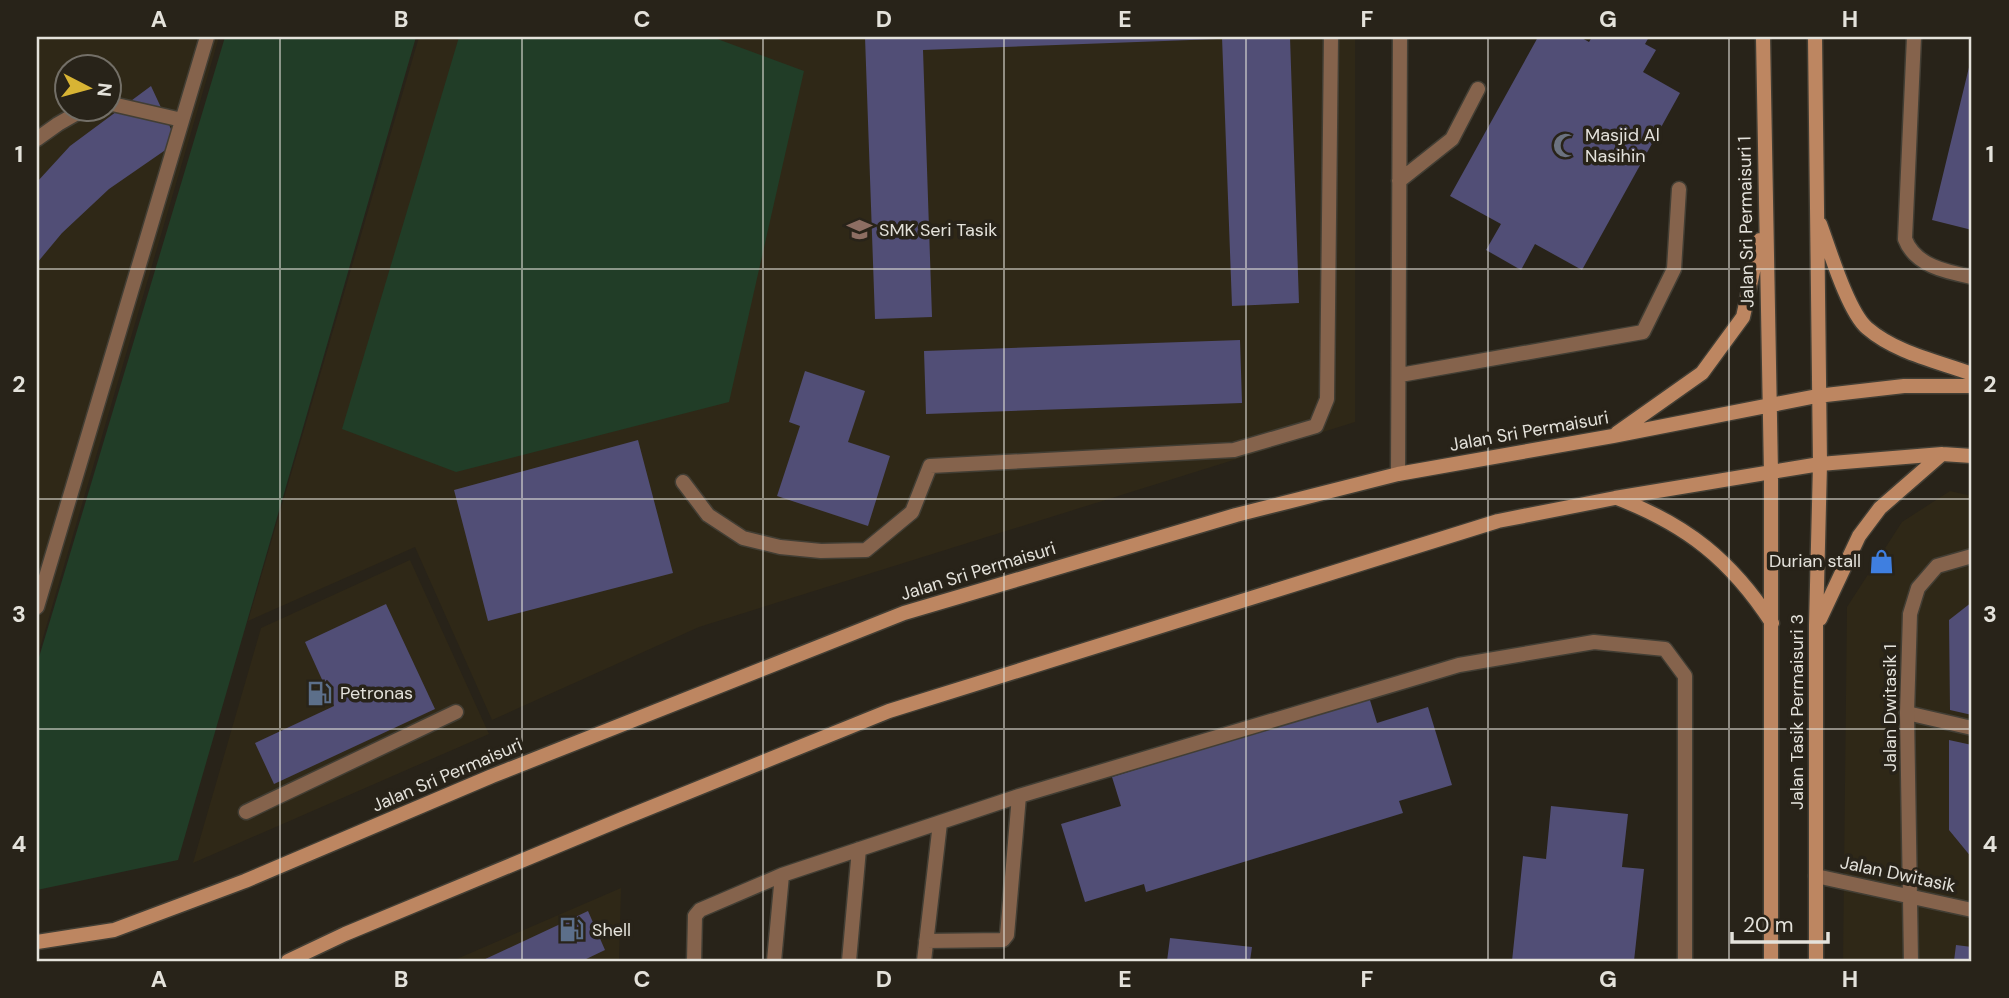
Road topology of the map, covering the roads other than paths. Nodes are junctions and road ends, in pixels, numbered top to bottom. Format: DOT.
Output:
graph roads {
  1 [pos="207,37"];
  2 [pos="1331,37"];
  3 [pos="1399,37"];
  4 [pos="1763,37"];
  5 [pos="1815,37"];
  6 [pos="1914,37"];
  7 [pos="1478,89"];
  8 [pos="122,106"];
  9 [pos="182,120"];
  10 [pos="62,122"];
  11 [pos="37,139"];
  12 [pos="1399,181"];
  13 [pos="1679,189"];
  14 [pos="1816,212"];
  15 [pos="1765,218"];
  16 [pos="1972,277"];
  17 [pos="1972,374"];
  18 [pos="1400,375"];
  19 [pos="1972,386"];
  20 [pos="1817,396"];
  21 [pos="1770,406"];
  22 [pos="1613,436"];
  23 [pos="1942,454"];
  24 [pos="1972,456"];
  25 [pos="1820,464"];
  26 [pos="1771,473"];
  27 [pos="1398,474"];
  28 [pos="683,482"];
  29 [pos="1615,498"];
  30 [pos="1972,556"];
  31 [pos="37,607"];
  32 [pos="1772,623"];
  33 [pos="1816,626"];
  34 [pos="456,712"];
  35 [pos="1907,713"];
  36 [pos="1972,728"];
  37 [pos="1019,796"];
  38 [pos="246,812"];
  39 [pos="940,823"];
  40 [pos="859,849"];
  41 [pos="782,875"];
  42 [pos="1816,876"];
  43 [pos="1911,896"];
  44 [pos="1972,910"];
  45 [pos="926,940"];
  46 [pos="37,942"];
  47 [pos="288,961"];
  48 [pos="694,961"];
  49 [pos="774,961"];
  50 [pos="849,961"];
  51 [pos="924,961"];
  52 [pos="1685,961"];
  53 [pos="1771,961"];
  54 [pos="1816,961"];
  55 [pos="1911,961"];
  1 -- 9 [label="street"];
  2 -- 28 [label="street"];
  3 -- 12 [label="street"];
  4 -- 15 [label="main road, Jalan Sri Permaisuri 1"];
  5 -- 14 [label="main road"];
  6 -- 16 [label="street"];
  7 -- 12 [label="street"];
  8 -- 9 [label="street"];
  9 -- 31 [label="street"];
  10 -- 11 [label="street"];
  12 -- 18 [label="street"];
  13 -- 18 [label="street"];
  14 -- 17 [label="main road"];
  14 -- 20 [label="main road"];
  15 -- 21 [label="main road, Jalan Sri Permaisuri 1"];
  15 -- 22 [label="main road"];
  18 -- 27 [label="street"];
  19 -- 20 [label="main road, Jalan Sri Permaisuri"];
  20 -- 21 [label="main road, Jalan Sri Permaisuri"];
  20 -- 25 [label="main road, Jalan Tasik Permaisuri 3"];
  21 -- 22 [label="main road, Jalan Sri Permaisuri"];
  21 -- 26 [label="main road, Jalan Sri Permaisuri 1"];
  22 -- 27 [label="main road, Jalan Sri Permaisuri"];
  23 -- 24 [label="main road"];
  23 -- 25 [label="main road"];
  23 -- 33 [label="main road"];
  25 -- 26 [label="main road"];
  25 -- 33 [label="main road, Jalan Tasik Permaisuri 3"];
  26 -- 29 [label="main road"];
  26 -- 32 [label="main road, Jalan Tasik Permaisuri 3"];
  27 -- 46 [label="main road, Jalan Sri Permaisuri"];
  29 -- 32 [label="main road"];
  29 -- 47 [label="main road"];
  30 -- 35 [label="street, Jalan Dwitasik 1"];
  32 -- 53 [label="main road, Jalan Tasik Permaisuri 3"];
  33 -- 42 [label="main road, Jalan Tasik Permaisuri 3"];
  34 -- 38 [label="street"];
  35 -- 36 [label="street"];
  35 -- 43 [label="street, Jalan Dwitasik 1"];
  37 -- 39 [label="street"];
  37 -- 45 [label="street"];
  37 -- 52 [label="street"];
  39 -- 40 [label="street"];
  39 -- 45 [label="street"];
  40 -- 41 [label="street"];
  40 -- 50 [label="street"];
  41 -- 48 [label="street"];
  41 -- 49 [label="street"];
  42 -- 43 [label="street, Jalan Dwitasik"];
  42 -- 54 [label="main road, Jalan Tasik Permaisuri 3"];
  43 -- 44 [label="street, Jalan Dwitasik"];
  43 -- 55 [label="street, Jalan Dwitasik 1"];
  45 -- 51 [label="street"];
}
